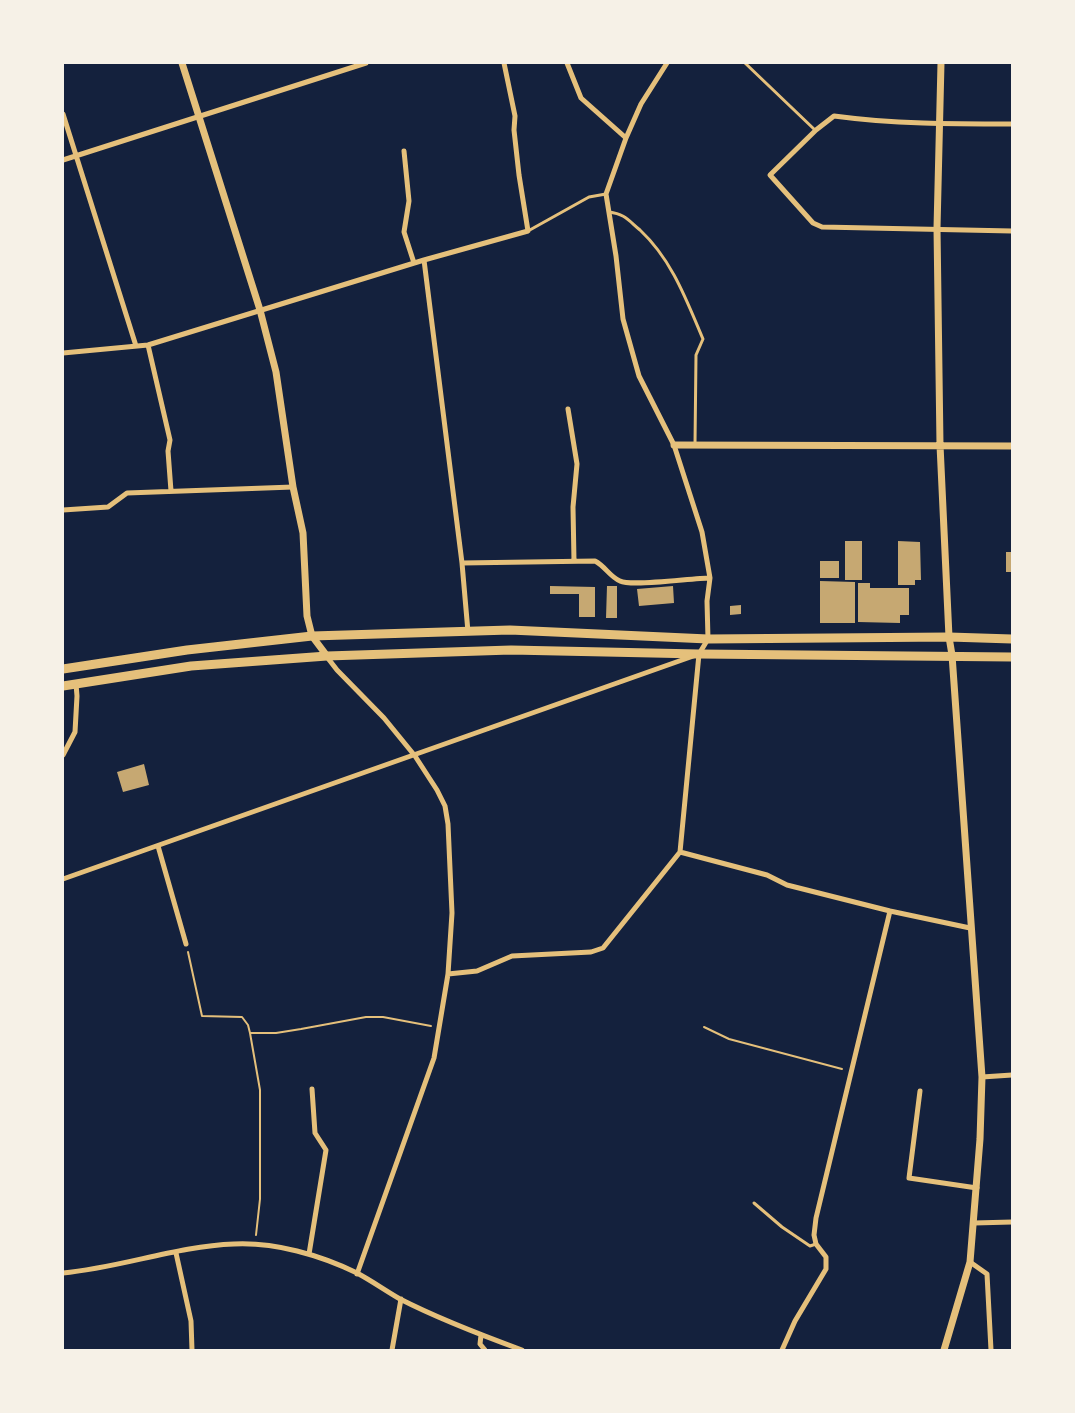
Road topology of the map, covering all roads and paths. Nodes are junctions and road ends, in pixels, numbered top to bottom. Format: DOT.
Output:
graph roads {
  1 [pos="182,63"];
  2 [pos="366,63"];
  3 [pos="504,63"];
  4 [pos="567,63"];
  5 [pos="667,63"];
  6 [pos="745,63"];
  7 [pos="941,63"];
  8 [pos="63,114"];
  9 [pos="199,117"];
  10 [pos="940,123"];
  11 [pos="1012,124"];
  12 [pos="816,130"];
  13 [pos="626,138"];
  14 [pos="404,151"];
  15 [pos="76,156"];
  16 [pos="63,160"];
  17 [pos="606,194"];
  18 [pos="609,212"];
  19 [pos="937,228"];
  20 [pos="528,231"];
  21 [pos="1012,231"];
  22 [pos="424,260"];
  23 [pos="414,263"];
  24 [pos="260,310"];
  25 [pos="148,345"];
  26 [pos="136,346"];
  27 [pos="63,353"];
  28 [pos="568,409"];
  29 [pos="674,444"];
  30 [pos="695,444"];
  31 [pos="940,445"];
  32 [pos="1012,446"];
  33 [pos="293,487"];
  34 [pos="171,491"];
  35 [pos="63,510"];
  36 [pos="574,561"];
  37 [pos="462,563"];
  38 [pos="710,578"];
  39 [pos="468,632"];
  40 [pos="312,636"];
  41 [pos="949,637"];
  42 [pos="708,639"];
  43 [pos="1012,639"];
  44 [pos="699,654"];
  45 [pos="952,655"];
  46 [pos="327,656"];
  47 [pos="1012,657"];
  48 [pos="63,669"];
  49 [pos="76,684"];
  50 [pos="63,686"];
  51 [pos="63,755"];
  52 [pos="415,756"];
  53 [pos="158,846"];
  54 [pos="680,852"];
  55 [pos="63,879"];
  56 [pos="890,911"];
  57 [pos="970,928"];
  58 [pos="186,944"];
  59 [pos="448,974"];
  60 [pos="704,1027"];
  61 [pos="439,1028"];
  62 [pos="250,1033"];
  63 [pos="851,1071"];
  64 [pos="1012,1075"];
  65 [pos="982,1077"];
  66 [pos="312,1089"];
  67 [pos="920,1091"];
  68 [pos="977,1188"];
  69 [pos="754,1203"];
  70 [pos="1012,1222"];
  71 [pos="974,1223"];
  72 [pos="816,1244"];
  73 [pos="255,1245"];
  74 [pos="176,1253"];
  75 [pos="309,1254"];
  76 [pos="970,1262"];
  77 [pos="63,1273"];
  78 [pos="357,1274"];
  79 [pos="401,1299"];
  80 [pos="482,1335"];
  81 [pos="192,1350"];
  82 [pos="392,1350"];
  83 [pos="485,1350"];
  84 [pos="522,1350"];
  85 [pos="782,1350"];
  86 [pos="945,1350"];
  87 [pos="991,1350"];
  1 -- 9 [label="street"];
  2 -- 9 [label="street"];
  3 -- 20 [label="street"];
  4 -- 13 [label="street"];
  5 -- 13 [label="street"];
  6 -- 12 [label="lane"];
  7 -- 10 [label="street"];
  8 -- 15 [label="street"];
  9 -- 15 [label="street"];
  9 -- 24 [label="street"];
  10 -- 11 [label="street"];
  10 -- 12 [label="street"];
  10 -- 19 [label="street"];
  12 -- 19 [label="street"];
  13 -- 17 [label="street"];
  14 -- 23 [label="street"];
  15 -- 16 [label="street"];
  15 -- 26 [label="street"];
  17 -- 18 [label="street"];
  17 -- 20 [label="lane"];
  18 -- 29 [label="street"];
  18 -- 30 [label="lane"];
  19 -- 21 [label="street"];
  19 -- 31 [label="street"];
  20 -- 22 [label="street"];
  22 -- 23 [label="street"];
  22 -- 37 [label="street"];
  23 -- 24 [label="street"];
  24 -- 25 [label="street"];
  24 -- 33 [label="street"];
  25 -- 26 [label="street"];
  25 -- 34 [label="street"];
  26 -- 27 [label="street"];
  28 -- 36 [label="street"];
  29 -- 30 [label="street"];
  29 -- 38 [label="street"];
  30 -- 31 [label="street"];
  31 -- 32 [label="street"];
  31 -- 41 [label="street"];
  33 -- 34 [label="street"];
  33 -- 40 [label="street"];
  34 -- 35 [label="street"];
  36 -- 37 [label="street"];
  36 -- 38 [label="street"];
  37 -- 39 [label="street"];
  38 -- 42 [label="street"];
  39 -- 40 [label="main road"];
  39 -- 42 [label="main road"];
  40 -- 46 [label="street"];
  40 -- 48 [label="main road"];
  41 -- 42 [label="main road"];
  41 -- 43 [label="main road"];
  41 -- 45 [label="street"];
  42 -- 44 [label="street"];
  44 -- 45 [label="main road"];
  44 -- 46 [label="main road"];
  44 -- 52 [label="street"];
  44 -- 54 [label="street"];
  45 -- 47 [label="main road"];
  45 -- 57 [label="street"];
  46 -- 49 [label="main road"];
  46 -- 52 [label="street"];
  49 -- 50 [label="main road"];
  49 -- 51 [label="street"];
  52 -- 53 [label="street"];
  52 -- 59 [label="street"];
  53 -- 55 [label="street"];
  53 -- 58 [label="street"];
  54 -- 56 [label="street"];
  54 -- 59 [label="street"];
  56 -- 57 [label="street"];
  56 -- 63 [label="street"];
  57 -- 65 [label="street"];
  58 -- 62 [label="path"];
  59 -- 61 [label="street"];
  60 -- 63 [label="path"];
  61 -- 62 [label="path"];
  61 -- 78 [label="street"];
  62 -- 73 [label="path"];
  63 -- 72 [label="street"];
  64 -- 65 [label="street"];
  65 -- 68 [label="street"];
  66 -- 75 [label="street"];
  67 -- 68 [label="street"];
  68 -- 71 [label="street"];
  69 -- 72 [label="lane"];
  70 -- 71 [label="street"];
  71 -- 76 [label="street"];
  72 -- 85 [label="street"];
  73 -- 74 [label="street"];
  73 -- 75 [label="street"];
  74 -- 77 [label="street"];
  74 -- 81 [label="street"];
  75 -- 78 [label="street"];
  76 -- 86 [label="street"];
  76 -- 87 [label="street"];
  78 -- 79 [label="street"];
  79 -- 80 [label="street"];
  79 -- 82 [label="street"];
  80 -- 83 [label="street"];
  80 -- 84 [label="street"];
}
